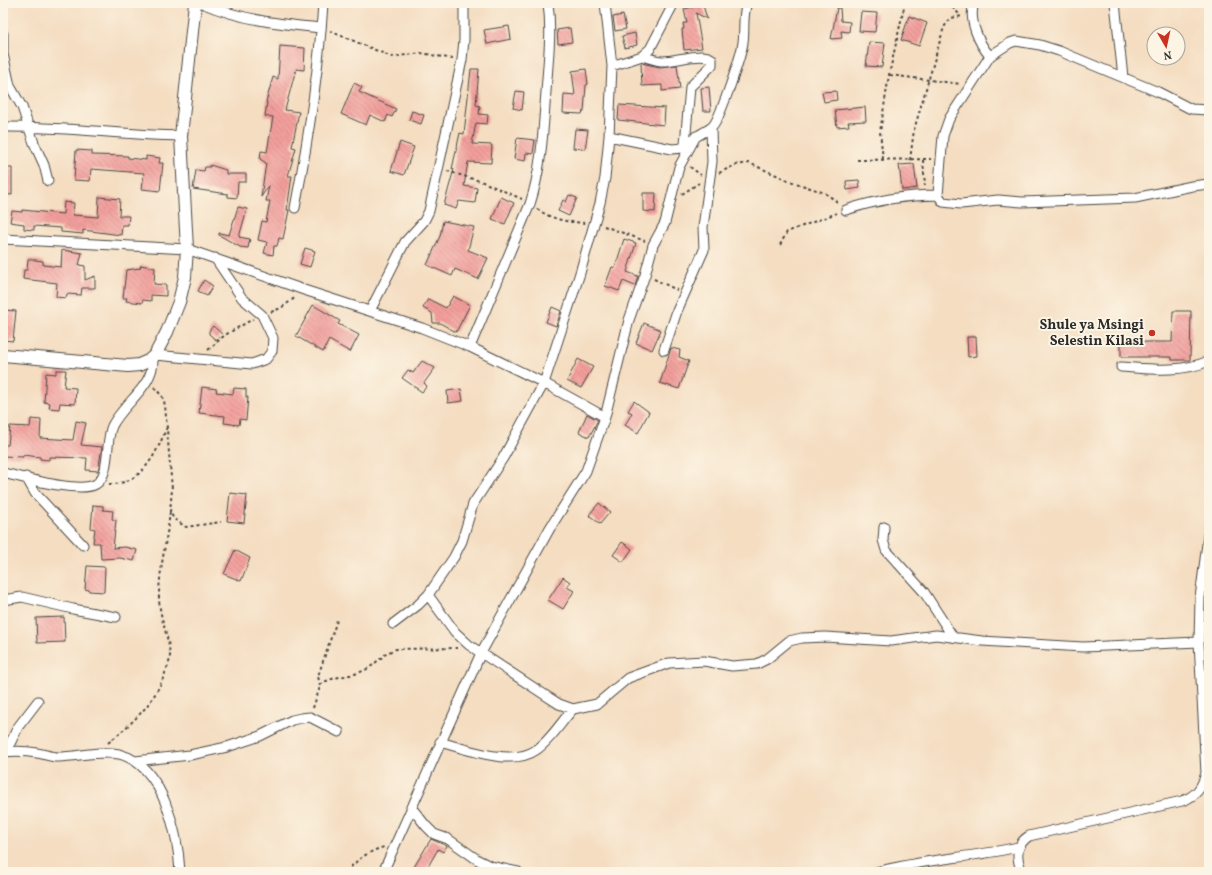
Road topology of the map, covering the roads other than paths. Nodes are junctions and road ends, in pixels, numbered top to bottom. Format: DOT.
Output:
graph roads {
  1 [pos="195,3"];
  2 [pos="202,3"];
  3 [pos="323,3"];
  4 [pos="464,3"];
  5 [pos="548,3"];
  6 [pos="605,3"];
  7 [pos="674,3"];
  8 [pos="746,3"];
  9 [pos="974,3"];
  10 [pos="1116,3"];
  11 [pos="321,28"];
  12 [pos="3,34"];
  13 [pos="3,53"];
  14 [pos="642,56"];
  15 [pos="990,56"];
  16 [pos="612,66"];
  17 [pos="1123,77"];
  18 [pos="1209,110"];
  19 [pos="29,126"];
  20 [pos="3,127"];
  21 [pos="711,128"];
  22 [pos="181,136"];
  23 [pos="609,136"];
  24 [pos="696,136"];
  25 [pos="685,144"];
  26 [pos="48,181"];
  27 [pos="1209,184"];
  28 [pos="938,195"];
  29 [pos="295,208"];
  30 [pos="846,210"];
  31 [pos="3,239"];
  32 [pos="187,249"];
  33 [pos="214,258"];
  34 [pos="370,311"];
  35 [pos="470,347"];
  36 [pos="664,350"];
  37 [pos="3,356"];
  38 [pos="154,356"];
  39 [pos="1209,361"];
  40 [pos="1121,367"];
  41 [pos="544,383"];
  42 [pos="605,417"];
  43 [pos="3,472"];
  44 [pos="26,477"];
  45 [pos="884,527"];
  46 [pos="1209,528"];
  47 [pos="83,545"];
  48 [pos="428,595"];
  49 [pos="3,600"];
  50 [pos="116,616"];
  51 [pos="393,624"];
  52 [pos="953,637"];
  53 [pos="1198,642"];
  54 [pos="481,653"];
  55 [pos="38,701"];
  56 [pos="573,709"];
  57 [pos="339,732"];
  58 [pos="440,742"];
  59 [pos="5,752"];
  60 [pos="135,761"];
  61 [pos="411,807"];
  62 [pos="1018,847"];
  63 [pos="180,872"];
  64 [pos="383,872"];
  65 [pos="518,872"];
  66 [pos="876,872"];
  67 [pos="1022,872"];
  1 -- 22 [label="street"];
  2 -- 11 [label="street"];
  3 -- 11 [label="street"];
  4 -- 34 [label="street"];
  5 -- 35 [label="street"];
  6 -- 16 [label="street"];
  7 -- 14 [label="street"];
  8 -- 21 [label="street"];
  9 -- 15 [label="street"];
  10 -- 17 [label="street"];
  11 -- 29 [label="street"];
  12 -- 13 [label="street"];
  13 -- 19 [label="street"];
  14 -- 16 [label="street"];
  14 -- 25 [label="street"];
  15 -- 17 [label="street"];
  15 -- 28 [label="street"];
  16 -- 23 [label="street"];
  17 -- 18 [label="street"];
  19 -- 20 [label="street"];
  19 -- 22 [label="street"];
  19 -- 26 [label="street"];
  21 -- 24 [label="street"];
  21 -- 36 [label="street"];
  22 -- 32 [label="street"];
  23 -- 25 [label="street"];
  23 -- 41 [label="street"];
  24 -- 25 [label="street"];
  24 -- 42 [label="street"];
  27 -- 28 [label="street"];
  28 -- 30 [label="street"];
  31 -- 32 [label="street"];
  32 -- 33 [label="street"];
  32 -- 38 [label="street"];
  33 -- 34 [label="street"];
  33 -- 38 [label="street"];
  34 -- 35 [label="street"];
  35 -- 41 [label="street"];
  37 -- 38 [label="street"];
  38 -- 44 [label="street"];
  39 -- 40 [label="street"];
  41 -- 42 [label="street"];
  41 -- 48 [label="street"];
  42 -- 54 [label="street"];
  43 -- 44 [label="street"];
  44 -- 47 [label="street"];
  45 -- 52 [label="street"];
  46 -- 53 [label="street"];
  48 -- 51 [label="street"];
  48 -- 54 [label="street"];
  49 -- 50 [label="street"];
  52 -- 53 [label="street"];
  52 -- 56 [label="street"];
  53 -- 62 [label="street"];
  54 -- 56 [label="street"];
  54 -- 58 [label="street"];
  55 -- 59 [label="street"];
  56 -- 58 [label="street"];
  57 -- 60 [label="street"];
  58 -- 61 [label="street"];
  59 -- 60 [label="street"];
  60 -- 63 [label="street"];
  61 -- 64 [label="street"];
  61 -- 65 [label="street"];
  62 -- 66 [label="street"];
  62 -- 67 [label="street"];
}
